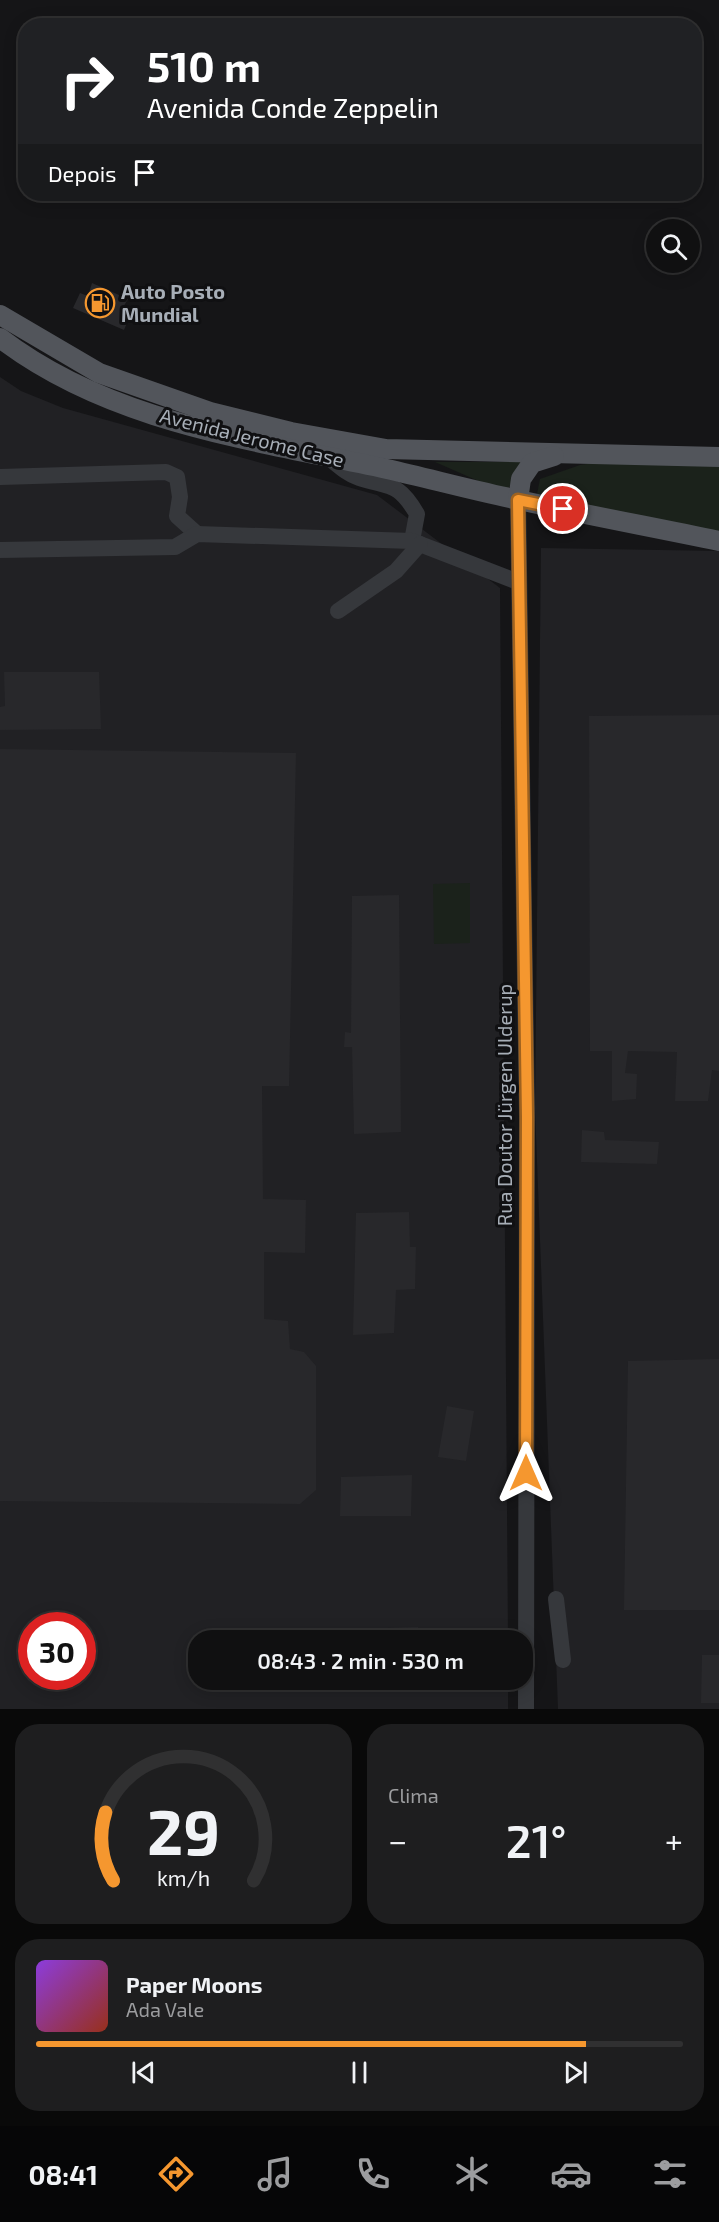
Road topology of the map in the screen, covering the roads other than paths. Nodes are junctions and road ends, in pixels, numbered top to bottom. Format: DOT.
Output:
graph roads {
  1 [pos="0,315"];
  2 [pos="0,338"];
  3 [pos="568,452"];
  4 [pos="328,457"];
  5 [pos="719,457"];
  6 [pos="0,477"];
  7 [pos="518,500"];
  8 [pos="196,534"];
  9 [pos="719,541"];
  10 [pos="416,543"];
  11 [pos="0,550"];
  12 [pos="518,582"];
  13 [pos="338,610"];
  14 [pos="556,1599"];
  15 [pos="563,1660"];
  16 [pos="526,1709"];
  1 -- 3 [label="main road, Avenida Jerome Case"];
  2 -- 4 [label="main road, Avenida Jerome Case"];
  3 -- 5 [label="main road, Avenida Jerome Case"];
  3 -- 7 [label="main road"];
  4 -- 7 [label="main road, Avenida Jerome Case"];
  4 -- 10 [label="street"];
  6 -- 8 [label="street"];
  7 -- 9 [label="main road, Avenida Jerome Case"];
  7 -- 12 [label="street, Rua Doutor Jürgen Ulderup"];
  8 -- 10 [label="street"];
  8 -- 11 [label="street"];
  10 -- 12 [label="street"];
  10 -- 13 [label="street"];
  12 -- 16 [label="street, Rua Doutor Jürgen Ulderup"];
  14 -- 15 [label="street"];
}
